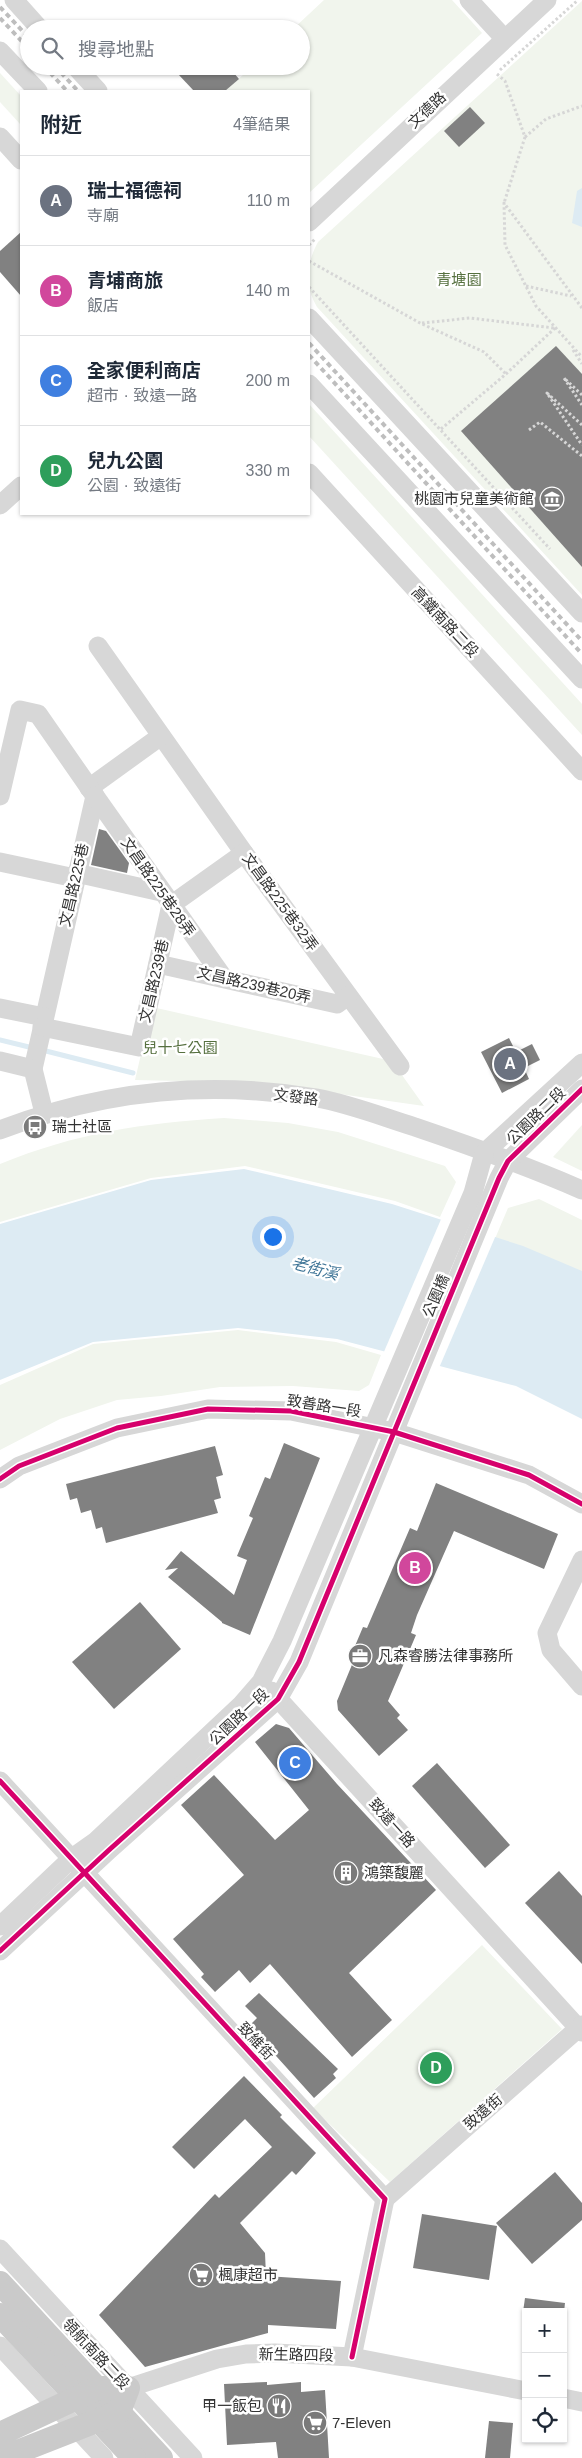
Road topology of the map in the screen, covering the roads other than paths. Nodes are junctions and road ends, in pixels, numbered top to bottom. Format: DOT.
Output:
graph roads {
  1 [pos="14,0"];
  2 [pos="470,0"];
  3 [pos="547,0"];
  4 [pos="32,20"];
  5 [pos="504,38"];
  6 [pos="0,51"];
  7 [pos="20,72"];
  8 [pos="23,75"];
  9 [pos="83,75"];
  10 [pos="37,90"];
  11 [pos="97,90"];
  12 [pos="0,136"];
  13 [pos="20,159"];
  14 [pos="310,221"];
  15 [pos="310,319"];
  16 [pos="310,385"];
  17 [pos="310,474"];
  18 [pos="20,487"];
  19 [pos="0,505"];
  20 [pos="582,613"];
  21 [pos="98,646"];
  22 [pos="582,679"];
  23 [pos="161,736"];
  24 [pos="582,771"];
  25 [pos="92,792"];
  26 [pos="0,796"];
  27 [pos="244,853"];
  28 [pos="0,862"];
  29 [pos="76,876"];
  30 [pos="166,898"];
  31 [pos="158,964"];
  32 [pos="223,977"];
  33 [pos="348,996"];
  34 [pos="0,1008"];
  35 [pos="43,1022"];
  36 [pos="0,1061"];
  37 [pos="582,1063"];
  38 [pos="400,1066"];
  39 [pos="33,1069"];
  40 [pos="582,1089"];
  41 [pos="44,1114"];
  42 [pos="0,1130"];
  43 [pos="484,1152"];
  44 [pos="508,1161"];
  45 [pos="582,1190"];
  46 [pos="387,1394"];
  47 [pos="404,1401"];
  48 [pos="373,1426"];
  49 [pos="394,1432"];
  50 [pos="0,1479"];
  51 [pos="582,1504"];
  52 [pos="582,1560"];
  53 [pos="261,1682"];
  54 [pos="582,1686"];
  55 [pos="278,1699"];
  56 [pos="0,1781"];
  57 [pos="72,1858"];
  58 [pos="85,1873"];
  59 [pos="0,1926"];
  60 [pos="0,1951"];
  61 [pos="581,2028"];
  62 [pos="384,2199"];
  63 [pos="0,2249"];
  64 [pos="0,2283"];
  65 [pos="0,2315"];
  66 [pos="0,2346"];
  67 [pos="352,2357"];
  68 [pos="128,2388"];
  69 [pos="522,2390"];
  70 [pos="78,2397"];
  71 [pos="567,2399"];
  72 [pos="582,2402"];
  73 [pos="109,2416"];
  74 [pos="76,2428"];
  75 [pos="0,2434"];
  76 [pos="2,2458"];
  77 [pos="104,2458"];
  78 [pos="134,2458"];
  79 [pos="161,2458"];
  80 [pos="193,2458"];
  1 -- 4 [label="street"];
  2 -- 5 [label="street"];
  3 -- 5 [label="street, 文德路"];
  5 -- 14 [label="street, 文德路"];
  6 -- 7 [label="street"];
  8 -- 10 [label="street"];
  9 -- 11 [label="street"];
  12 -- 13 [label="street"];
  15 -- 20 [label="street"];
  16 -- 22 [label="street"];
  17 -- 24 [label="street, 高鐵南路二段"];
  18 -- 19 [label="street"];
  21 -- 23 [label="street, 文昌路225巷32弄"];
  23 -- 25 [label="street"];
  23 -- 27 [label="street, 文昌路225巷32弄"];
  25 -- 26 [label="street, 文昌路225巷28弄"];
  25 -- 29 [label="street, 文昌路225巷"];
  25 -- 30 [label="street, 文昌路225巷28弄"];
  27 -- 30 [label="street"];
  27 -- 33 [label="street, 文昌路225巷32弄"];
  28 -- 29 [label="street"];
  29 -- 30 [label="street"];
  29 -- 35 [label="street, 文昌路225巷"];
  30 -- 31 [label="street, 文昌路239巷"];
  30 -- 32 [label="street, 文昌路225巷28弄"];
  31 -- 32 [label="street, 文昌路239巷20弄"];
  31 -- 35 [label="street, 文昌路239巷"];
  32 -- 33 [label="street, 文昌路239巷20弄"];
  33 -- 38 [label="street, 文昌路225巷32弄"];
  34 -- 35 [label="street"];
  35 -- 39 [label="street, 文昌路225巷"];
  36 -- 39 [label="street"];
  37 -- 43 [label="street, 公園路二段"];
  39 -- 41 [label="street"];
  40 -- 44 [label="street, 公園路二段"];
  41 -- 42 [label="street, 文發路"];
  41 -- 43 [label="street, 文發路"];
  43 -- 44 [label="street, 文發路"];
  43 -- 46 [label="street, 公園橋"];
  44 -- 45 [label="street, 文發路"];
  44 -- 47 [label="street, 公園橋"];
  46 -- 48 [label="street, 公園路一段"];
  47 -- 49 [label="street, 公園路一段"];
  48 -- 49 [label="street, 致善路一段"];
  48 -- 50 [label="street, 致善路一段"];
  48 -- 53 [label="street, 公園路一段"];
  49 -- 51 [label="street, 致善路一段"];
  49 -- 55 [label="street, 公園路一段"];
  52 -- 54 [label="street"];
  53 -- 55 [label="street, 致遠一路"];
  53 -- 57 [label="street, 公園路一段"];
  55 -- 58 [label="street, 公園路一段"];
  55 -- 61 [label="street, 致遠一路"];
  56 -- 57 [label="street, 致維街"];
  57 -- 58 [label="street, 致維街"];
  57 -- 59 [label="street, 公園路一段"];
  58 -- 60 [label="street, 公園路一段"];
  58 -- 62 [label="street, 致維街"];
  61 -- 62 [label="street, 致遠街"];
  62 -- 67 [label="street"];
  63 -- 68 [label="street, 領航南路二段"];
  64 -- 70 [label="main road, 領航南路二段"];
  65 -- 70 [label="main road, 領航南路二段"];
  66 -- 70 [label="street, 領航南路二段"];
  67 -- 68 [label="street, 新生路四段"];
  67 -- 69 [label="street, 新生路四段"];
  68 -- 70 [label="main road"];
  68 -- 73 [label="main road"];
  68 -- 80 [label="street, 領航南路二段"];
  70 -- 73 [label="main road, 領航南路二段"];
  70 -- 74 [label="street"];
  70 -- 75 [label="main road"];
  71 -- 72 [label="street"];
  73 -- 74 [label="main road"];
  73 -- 78 [label="main road, 領航南路二段"];
  73 -- 79 [label="main road, 領航南路二段"];
  74 -- 76 [label="main road"];
  74 -- 77 [label="street"];
}
